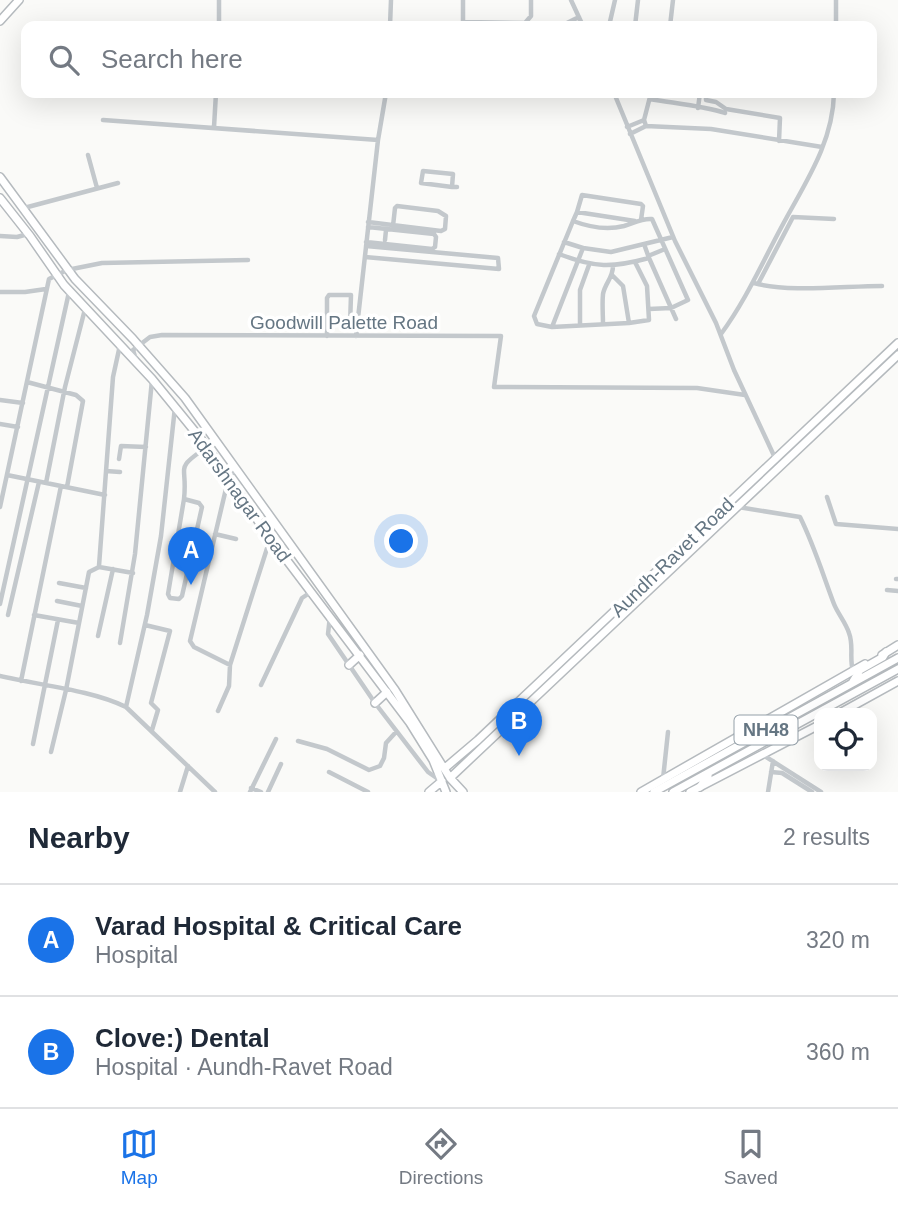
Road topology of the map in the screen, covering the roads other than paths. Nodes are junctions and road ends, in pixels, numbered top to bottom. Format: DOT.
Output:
graph roads {
  1 [pos="19,0"];
  2 [pos="219,0"];
  3 [pos="391,0"];
  4 [pos="463,0"];
  5 [pos="531,0"];
  6 [pos="571,0"];
  7 [pos="615,0"];
  8 [pos="631,0"];
  9 [pos="638,0"];
  10 [pos="673,0"];
  11 [pos="836,0"];
  12 [pos="579,17"];
  13 [pos="0,21"];
  14 [pos="219,21"];
  15 [pos="390,21"];
  16 [pos="464,21"];
  17 [pos="528,21"];
  18 [pos="571,21"];
  19 [pos="581,21"];
  20 [pos="610,21"];
  21 [pos="636,21"];
  22 [pos="671,21"];
  23 [pos="836,21"];
  24 [pos="216,98"];
  25 [pos="385,98"];
  26 [pos="616,98"];
  27 [pos="651,98"];
  28 [pos="659,98"];
  29 [pos="699,98"];
  30 [pos="706,98"];
  31 [pos="834,98"];
  32 [pos="698,108"];
  33 [pos="724,113"];
  34 [pos="103,120"];
  35 [pos="645,123"];
  36 [pos="214,127"];
  37 [pos="627,127"];
  38 [pos="630,134"];
  39 [pos="378,140"];
  40 [pos="779,141"];
  41 [pos="822,147"];
  42 [pos="88,155"];
  43 [pos="0,177"];
  44 [pos="118,183"];
  45 [pos="454,187"];
  46 [pos="97,188"];
  47 [pos="13,195"];
  48 [pos="0,197"];
  49 [pos="24,208"];
  50 [pos="577,212"];
  51 [pos="834,219"];
  52 [pos="573,221"];
  53 [pos="638,221"];
  54 [pos="368,225"];
  55 [pos="393,226"];
  56 [pos="386,230"];
  57 [pos="28,234"];
  58 [pos="0,236"];
  59 [pos="674,239"];
  60 [pos="385,240"];
  61 [pos="564,242"];
  62 [pos="366,244"];
  63 [pos="644,244"];
  64 [pos="663,245"];
  65 [pos="378,247"];
  66 [pos="583,248"];
  67 [pos="559,254"];
  68 [pos="365,257"];
  69 [pos="648,257"];
  70 [pos="377,258"];
  71 [pos="248,260"];
  72 [pos="578,262"];
  73 [pos="635,262"];
  74 [pos="589,265"];
  75 [pos="613,267"];
  76 [pos="67,270"];
  77 [pos="57,276"];
  78 [pos="613,276"];
  79 [pos="756,283"];
  80 [pos="882,286"];
  81 [pos="46,289"];
  82 [pos="0,292"];
  83 [pos="69,292"];
  84 [pos="671,307"];
  85 [pos="85,309"];
  86 [pos="649,309"];
  87 [pos="676,319"];
  88 [pos="629,323"];
  89 [pos="603,324"];
  90 [pos="580,325"];
  91 [pos="350,326"];
  92 [pos="552,327"];
  93 [pos="720,334"];
  94 [pos="327,336"];
  95 [pos="356,336"];
  96 [pos="136,342"];
  97 [pos="898,343"];
  98 [pos="120,345"];
  99 [pos="898,355"];
  100 [pos="138,365"];
  101 [pos="152,379"];
  102 [pos="27,382"];
  103 [pos="47,388"];
  104 [pos="64,392"];
  105 [pos="746,396"];
  106 [pos="0,400"];
  107 [pos="23,402"];
  108 [pos="175,406"];
  109 [pos="0,424"];
  110 [pos="18,427"];
  111 [pos="146,447"];
  112 [pos="207,447"];
  113 [pos="119,459"];
  114 [pos="775,459"];
  115 [pos="0,464"];
  116 [pos="9,465"];
  117 [pos="780,467"];
  118 [pos="237,469"];
  119 [pos="106,471"];
  120 [pos="120,472"];
  121 [pos="7,475"];
  122 [pos="229,476"];
  123 [pos="29,479"];
  124 [pos="39,482"];
  125 [pos="46,483"];
  126 [pos="64,487"];
  127 [pos="105,495"];
  128 [pos="827,497"];
  129 [pos="184,499"];
  130 [pos="0,506"];
  131 [pos="738,506"];
  132 [pos="898,529"];
  133 [pos="215,534"];
  134 [pos="270,538"];
  135 [pos="236,540"];
  136 [pos="99,567"];
  137 [pos="113,569"];
  138 [pos="133,573"];
  139 [pos="59,583"];
  140 [pos="86,588"];
  141 [pos="887,590"];
  142 [pos="898,591"];
  143 [pos="311,592"];
  144 [pos="57,601"];
  145 [pos="0,604"];
  146 [pos="82,606"];
  147 [pos="8,615"];
  148 [pos="34,615"];
  149 [pos="330,616"];
  150 [pos="58,620"];
  151 [pos="79,623"];
  152 [pos="145,625"];
  153 [pos="98,636"];
  154 [pos="120,643"];
  155 [pos="898,645"];
  156 [pos="887,652"];
  157 [pos="360,655"];
  158 [pos="898,658"];
  159 [pos="349,665"];
  160 [pos="230,666"];
  161 [pos="898,669"];
  162 [pos="853,671"];
  163 [pos="0,676"];
  164 [pos="21,681"];
  165 [pos="898,681"];
  166 [pos="852,683"];
  167 [pos="261,685"];
  168 [pos="45,686"];
  169 [pos="66,690"];
  170 [pos="387,692"];
  171 [pos="375,703"];
  172 [pos="126,708"];
  173 [pos="849,708"];
  174 [pos="218,712"];
  175 [pos="814,728"];
  176 [pos="152,730"];
  177 [pos="396,732"];
  178 [pos="668,732"];
  179 [pos="276,739"];
  180 [pos="298,741"];
  181 [pos="33,744"];
  182 [pos="51,752"];
  183 [pos="762,755"];
  184 [pos="773,761"];
  185 [pos="281,764"];
  186 [pos="188,766"];
  187 [pos="445,768"];
  188 [pos="329,772"];
  189 [pos="680,772"];
  190 [pos="711,772"];
  191 [pos="771,772"];
  192 [pos="446,780"];
  193 [pos="663,780"];
  194 [pos="701,787"];
  195 [pos="251,790"];
  196 [pos="180,792"];
  197 [pos="215,792"];
  198 [pos="261,792"];
  199 [pos="268,792"];
  200 [pos="368,792"];
  201 [pos="429,792"];
  202 [pos="446,792"];
  203 [pos="463,792"];
  204 [pos="641,792"];
  205 [pos="654,792"];
  206 [pos="673,792"];
  207 [pos="690,792"];
  208 [pos="768,792"];
  209 [pos="812,792"];
  210 [pos="821,792"];
  1 -- 13 [label="main road"];
  2 -- 14 [label="street"];
  3 -- 15 [label="street"];
  4 -- 16 [label="street"];
  5 -- 17 [label="street"];
  6 -- 12 [label="street"];
  7 -- 20 [label="street"];
  8 -- 9 [label="street"];
  9 -- 21 [label="street"];
  10 -- 22 [label="street"];
  11 -- 23 [label="street"];
  12 -- 18 [label="street"];
  12 -- 19 [label="street"];
  24 -- 36 [label="street"];
  25 -- 39 [label="street"];
  26 -- 37 [label="street"];
  27 -- 35 [label="street"];
  28 -- 32 [label="street"];
  29 -- 32 [label="street"];
  30 -- 40 [label="street"];
  31 -- 41 [label="street"];
  32 -- 33 [label="street"];
  34 -- 36 [label="street"];
  35 -- 37 [label="street"];
  35 -- 38 [label="street"];
  35 -- 40 [label="street"];
  36 -- 39 [label="street"];
  37 -- 38 [label="street"];
  38 -- 59 [label="street"];
  39 -- 54 [label="street"];
  40 -- 41 [label="street"];
  41 -- 79 [label="street"];
  42 -- 46 [label="street"];
  43 -- 47 [label="main road, Adarshnagar Road"];
  44 -- 46 [label="street"];
  45 -- 45 [label="street"];
  46 -- 49 [label="street"];
  47 -- 48 [label="main road"];
  47 -- 49 [label="main road, Adarshnagar Road"];
  48 -- 57 [label="main road, Adarshnagar Road"];
  49 -- 76 [label="main road, Adarshnagar Road"];
  50 -- 52 [label="street"];
  50 -- 53 [label="street"];
  50 -- 53 [label="street"];
  51 -- 79 [label="street"];
  52 -- 53 [label="street"];
  52 -- 61 [label="street"];
  53 -- 64 [label="street"];
  54 -- 55 [label="street"];
  54 -- 56 [label="street"];
  54 -- 62 [label="street"];
  55 -- 55 [label="street"];
  56 -- 60 [label="street"];
  56 -- 62 [label="street"];
  57 -- 58 [label="street"];
  57 -- 77 [label="main road, Adarshnagar Road"];
  59 -- 64 [label="street"];
  59 -- 93 [label="street"];
  61 -- 66 [label="street"];
  61 -- 67 [label="street"];
  62 -- 65 [label="street"];
  62 -- 68 [label="street"];
  63 -- 64 [label="street"];
  63 -- 66 [label="street"];
  63 -- 69 [label="street"];
  64 -- 69 [label="street"];
  64 -- 84 [label="street"];
  65 -- 70 [label="street"];
  65 -- 70 [label="street"];
  66 -- 72 [label="street"];
  67 -- 72 [label="street"];
  67 -- 92 [label="street"];
  68 -- 70 [label="street"];
  68 -- 95 [label="street"];
  69 -- 73 [label="street"];
  69 -- 84 [label="street"];
  71 -- 76 [label="street"];
  72 -- 74 [label="street"];
  72 -- 92 [label="street"];
  73 -- 75 [label="street"];
  73 -- 86 [label="street"];
  74 -- 75 [label="street"];
  74 -- 90 [label="street"];
  75 -- 78 [label="street"];
  76 -- 77 [label="street"];
  76 -- 96 [label="main road, Adarshnagar Road"];
  77 -- 81 [label="street"];
  77 -- 83 [label="main road, Adarshnagar Road"];
  78 -- 88 [label="street"];
  78 -- 89 [label="street"];
  79 -- 80 [label="street"];
  79 -- 93 [label="street"];
  81 -- 82 [label="street"];
  81 -- 102 [label="street"];
  83 -- 85 [label="main road, Adarshnagar Road"];
  83 -- 103 [label="street"];
  84 -- 86 [label="street"];
  84 -- 87 [label="street"];
  85 -- 98 [label="main road, Adarshnagar Road"];
  85 -- 104 [label="street"];
  86 -- 88 [label="street"];
  88 -- 89 [label="street"];
  89 -- 90 [label="street"];
  90 -- 92 [label="street"];
  91 -- 94 [label="street"];
  93 -- 105 [label="street"];
  94 -- 95 [label="street, Goodwill Palette Road"];
  94 -- 96 [label="street, Goodwill Palette Road"];
  95 -- 105 [label="street, Goodwill Palette Road"];
  96 -- 100 [label="street"];
  96 -- 118 [label="main road, Adarshnagar Road"];
  97 -- 114 [label="main road, Aundh-Ravet Road"];
  98 -- 100 [label="main road, Adarshnagar Road"];
  98 -- 119 [label="street"];
  99 -- 117 [label="main road, Aundh-Ravet Road"];
  100 -- 101 [label="main road, Adarshnagar Road"];
  101 -- 108 [label="main road, Adarshnagar Road"];
  101 -- 111 [label="street"];
  102 -- 103 [label="street"];
  102 -- 107 [label="street"];
  103 -- 104 [label="street"];
  103 -- 123 [label="street"];
  104 -- 125 [label="street"];
  104 -- 126 [label="street"];
  105 -- 114 [label="street"];
  106 -- 107 [label="street"];
  107 -- 110 [label="street"];
  108 -- 112 [label="main road, Adarshnagar Road"];
  108 -- 152 [label="street"];
  109 -- 110 [label="street"];
  110 -- 116 [label="street"];
  111 -- 113 [label="street"];
  111 -- 138 [label="street"];
  112 -- 122 [label="main road, Adarshnagar Road"];
  112 -- 129 [label="street"];
  114 -- 117 [label="street"];
  114 -- 187 [label="main road, Aundh-Ravet Road"];
  115 -- 116 [label="street"];
  116 -- 121 [label="street"];
  117 -- 131 [label="main road, Aundh-Ravet Road"];
  118 -- 122 [label="street"];
  118 -- 187 [label="main road, Adarshnagar Road"];
  119 -- 120 [label="street"];
  119 -- 127 [label="street"];
  121 -- 123 [label="street"];
  121 -- 130 [label="street"];
  122 -- 133 [label="street"];
  122 -- 134 [label="main road, Adarshnagar Road"];
  123 -- 124 [label="street"];
  123 -- 145 [label="street"];
  124 -- 125 [label="street"];
  124 -- 147 [label="street"];
  125 -- 126 [label="street"];
  126 -- 127 [label="street"];
  126 -- 148 [label="street"];
  127 -- 136 [label="street"];
  128 -- 132 [label="street"];
  129 -- 129 [label="street"];
  131 -- 162 [label="street"];
  131 -- 192 [label="main road, Aundh-Ravet Road"];
  133 -- 135 [label="street"];
  133 -- 160 [label="street"];
  134 -- 143 [label="main road, Adarshnagar Road"];
  134 -- 160 [label="street"];
  136 -- 137 [label="street"];
  136 -- 140 [label="street"];
  137 -- 138 [label="street"];
  137 -- 153 [label="street"];
  138 -- 154 [label="street"];
  139 -- 140 [label="street"];
  140 -- 146 [label="street"];
  141 -- 142 [label="street"];
  143 -- 149 [label="main road, Adarshnagar Road"];
  143 -- 167 [label="street"];
  144 -- 146 [label="street"];
  146 -- 151 [label="street"];
  148 -- 150 [label="street"];
  148 -- 164 [label="street"];
  149 -- 157 [label="main road, Adarshnagar Road"];
  149 -- 159 [label="street"];
  150 -- 151 [label="street"];
  150 -- 168 [label="street"];
  151 -- 169 [label="street"];
  152 -- 172 [label="street"];
  152 -- 176 [label="street"];
  155 -- 156 [label="main road"];
  156 -- 162 [label="main road"];
  156 -- 166 [label="main road"];
  157 -- 159 [label="main road"];
  157 -- 170 [label="main road, Adarshnagar Road"];
  158 -- 166 [label="main road, NH48"];
  159 -- 171 [label="street"];
  160 -- 174 [label="street"];
  161 -- 190 [label="main road, NH48"];
  162 -- 189 [label="main road"];
  163 -- 164 [label="street"];
  164 -- 168 [label="street"];
  165 -- 173 [label="main road"];
  166 -- 189 [label="main road, NH48"];
  168 -- 169 [label="street"];
  168 -- 181 [label="street"];
  169 -- 172 [label="street"];
  169 -- 182 [label="street"];
  170 -- 171 [label="main road"];
  170 -- 192 [label="main road, Adarshnagar Road"];
  171 -- 177 [label="street"];
  172 -- 176 [label="street"];
  175 -- 183 [label="main road"];
  176 -- 186 [label="street"];
  177 -- 180 [label="street"];
  177 -- 192 [label="street"];
  178 -- 193 [label="street"];
  179 -- 195 [label="street"];
  183 -- 184 [label="street"];
  183 -- 194 [label="main road"];
  184 -- 191 [label="street"];
  184 -- 210 [label="street"];
  185 -- 199 [label="street"];
  186 -- 196 [label="street"];
  186 -- 197 [label="street"];
  187 -- 192 [label="main road, Adarshnagar Road"];
  188 -- 200 [label="street"];
  189 -- 193 [label="main road"];
  189 -- 205 [label="main road, NH48"];
  190 -- 194 [label="main road"];
  190 -- 206 [label="main road, NH48"];
  191 -- 208 [label="street"];
  191 -- 209 [label="street"];
  192 -- 201 [label="main road, Aundh-Ravet Road"];
  192 -- 202 [label="main road"];
  192 -- 203 [label="main road"];
  193 -- 204 [label="main road"];
  194 -- 207 [label="main road"];
  195 -- 198 [label="street"];
}
